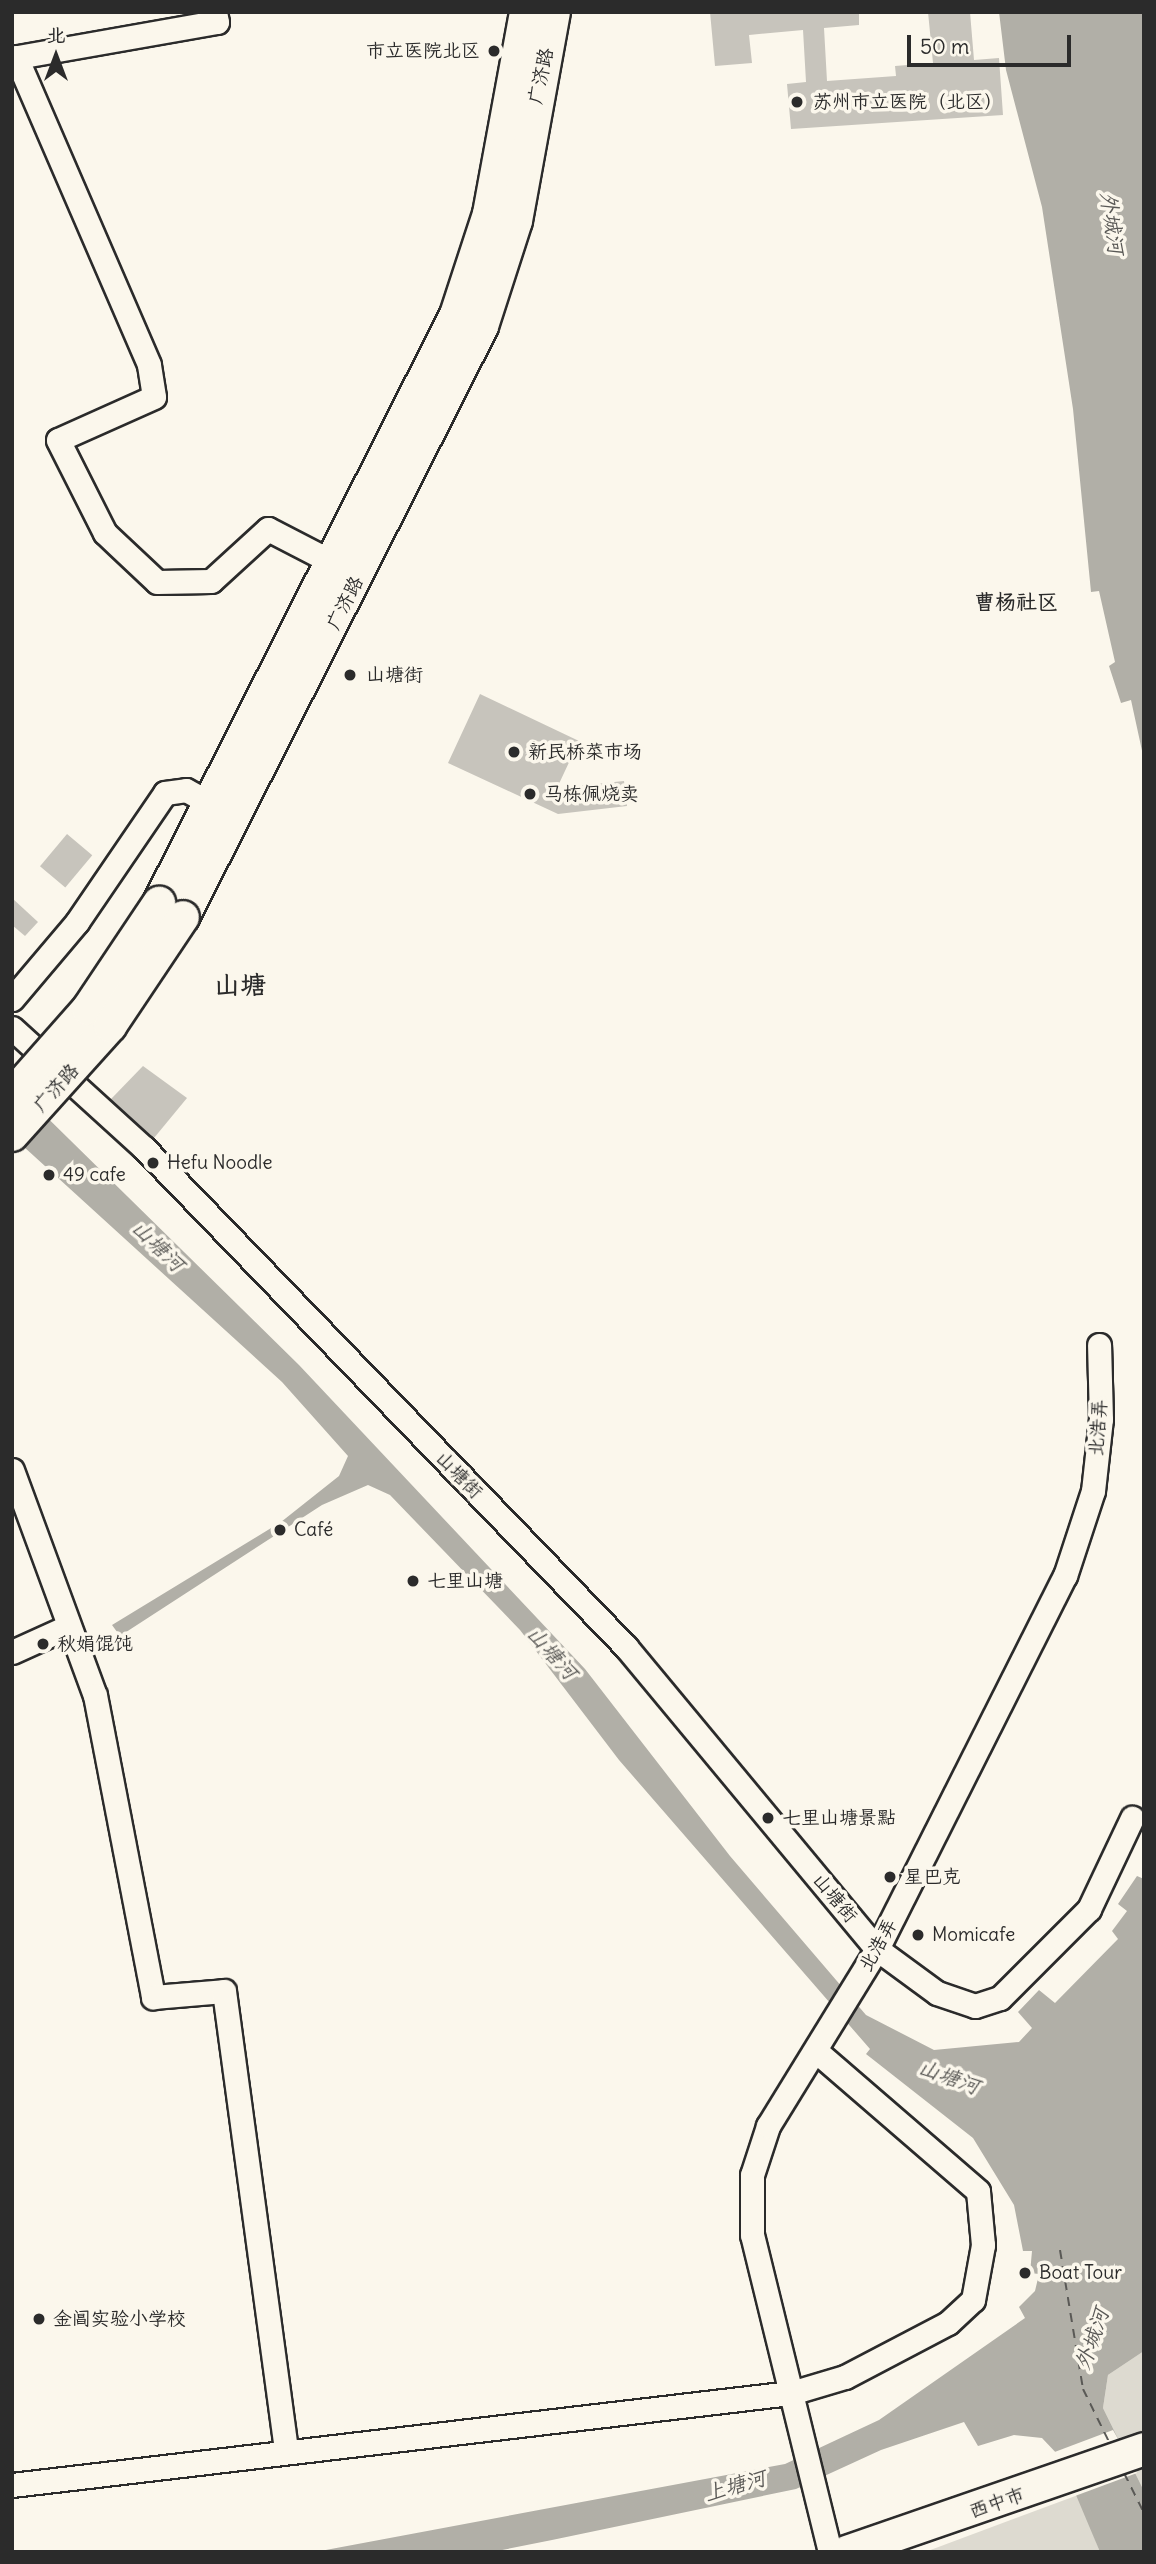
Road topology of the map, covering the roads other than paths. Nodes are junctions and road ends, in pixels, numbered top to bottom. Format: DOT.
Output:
graph roads {
  1 [pos="215,12"];
  2 [pos="526,12"];
  3 [pos="554,12"];
  4 [pos="14,57"];
  5 [pos="334,563"];
  6 [pos="213,805"];
  7 [pos="171,910"];
  8 [pos="12,999"];
  9 [pos="12,1028"];
  10 [pos="12,1096"];
  11 [pos="12,1135"];
  12 [pos="1099,1345"];
  13 [pos="12,1470"];
  14 [pos="67,1627"];
  15 [pos="12,1652"];
  16 [pos="1132,1818"];
  17 [pos="877,1949"];
  18 [pos="817,2052"];
  19 [pos="791,2393"];
  20 [pos="1144,2449"];
  21 [pos="286,2452"];
  22 [pos="12,2484"];
  23 [pos="830,2552"];
  24 [pos="848,2552"];
  1 -- 4 [label="street"];
  2 -- 5 [label="main road, 广济路"];
  3 -- 7 [label="main road, 广济路"];
  4 -- 5 [label="street"];
  5 -- 6 [label="main road, 广济路"];
  6 -- 7 [label="main road, 广济路"];
  6 -- 8 [label="street"];
  7 -- 10 [label="main road, 广济路, bridge"];
  7 -- 11 [label="main road, 广济路, bridge"];
  9 -- 17 [label="street, 山塘街"];
  12 -- 17 [label="street, 北浩弄"];
  13 -- 14 [label="street"];
  14 -- 15 [label="street"];
  14 -- 21 [label="street"];
  16 -- 17 [label="street, 山塘街"];
  17 -- 18 [label="street, 北浩弄"];
  18 -- 19 [label="street, 北浩弄"];
  18 -- 19 [label="street"];
  19 -- 21 [label="street"];
  19 -- 23 [label="street, 北浩弄"];
  20 -- 24 [label="main road, 西中市"];
  21 -- 22 [label="street"];
}
